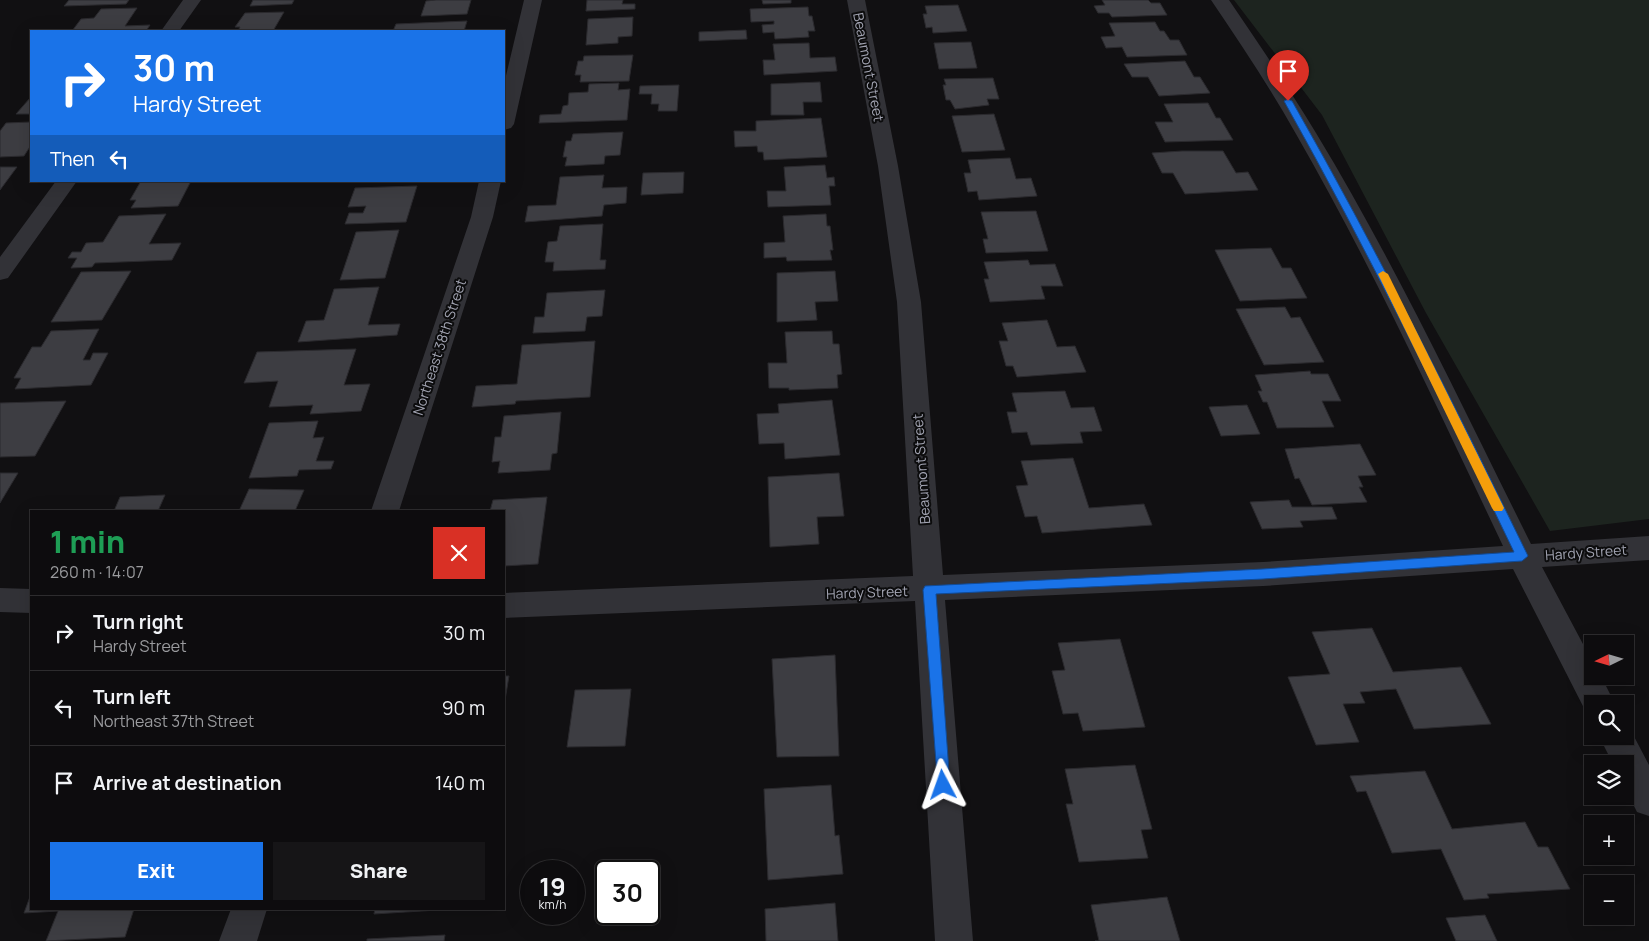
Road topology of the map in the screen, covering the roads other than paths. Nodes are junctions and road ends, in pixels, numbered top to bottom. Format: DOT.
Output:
graph roads {
  1 [pos="192,0"];
  2 [pos="533,0"];
  3 [pos="856,0"];
  4 [pos="1220,0"];
  5 [pos="171,30"];
  6 [pos="505,120"];
  7 [pos="66,182"];
  8 [pos="490,182"];
  9 [pos="0,273"];
  10 [pos="385,510"];
  11 [pos="1649,548"];
  12 [pos="1522,556"];
  13 [pos="929,590"];
  14 [pos="0,600"];
  15 [pos="30,601"];
  16 [pos="505,606"];
  17 [pos="1594,695"];
  18 [pos="1621,745"];
  19 [pos="1649,800"];
  20 [pos="249,910"];
  21 [pos="238,941"];
  22 [pos="954,941"];
  1 -- 5 [label="street"];
  2 -- 6 [label="street"];
  3 -- 13 [label="street, Beaumont Street"];
  4 -- 12 [label="street"];
  7 -- 9 [label="street"];
  8 -- 10 [label="street, Northeast 38th Street"];
  11 -- 12 [label="street, Hardy Street"];
  12 -- 13 [label="street, Hardy Street"];
  12 -- 17 [label="street"];
  13 -- 16 [label="street, Hardy Street"];
  13 -- 22 [label="street, Beaumont Street"];
  14 -- 15 [label="street"];
  18 -- 19 [label="street"];
  20 -- 21 [label="street"];
}
